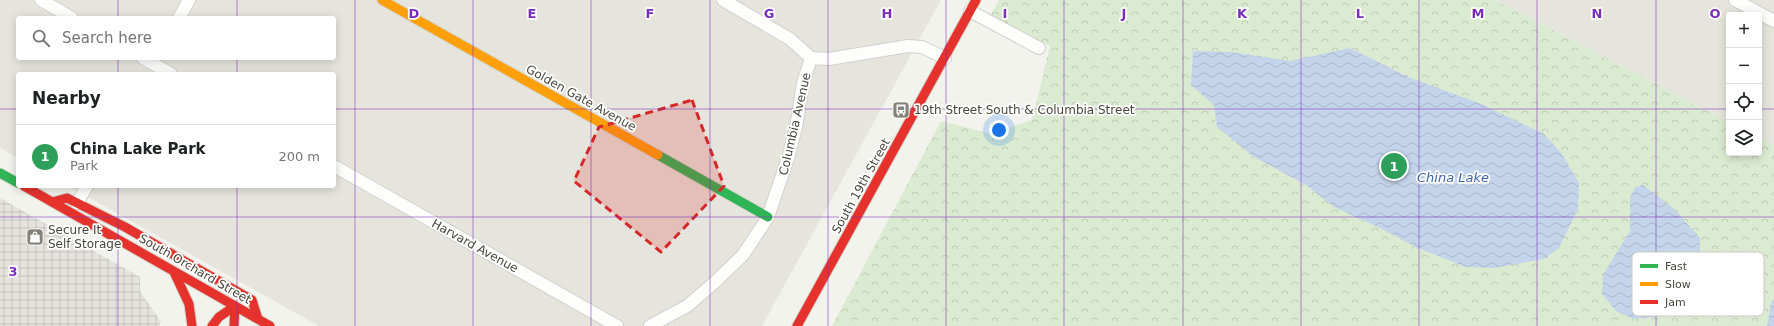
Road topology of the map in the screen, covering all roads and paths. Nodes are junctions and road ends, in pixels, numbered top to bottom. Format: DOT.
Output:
graph roads {
  1 [pos="41,0"];
  2 [pos="189,0"];
  3 [pos="382,0"];
  4 [pos="724,0"];
  5 [pos="1735,0"];
  6 [pos="973,5"];
  7 [pos="69,16"];
  8 [pos="180,16"];
  9 [pos="1774,21"];
  10 [pos="1039,48"];
  11 [pos="811,58"];
  12 [pos="945,58"];
  13 [pos="151,60"];
  14 [pos="168,72"];
  15 [pos="336,167"];
  16 [pos="0,173"];
  17 [pos="16,182"];
  18 [pos="28,188"];
  19 [pos="86,188"];
  20 [pos="52,202"];
  21 [pos="77,203"];
  22 [pos="768,217"];
  23 [pos="174,272"];
  24 [pos="235,306"];
  25 [pos="258,319"];
  26 [pos="192,326"];
  27 [pos="212,326"];
  28 [pos="234,326"];
  29 [pos="270,326"];
  30 [pos="617,326"];
  31 [pos="650,326"];
  32 [pos="797,326"];
  1 -- 7 [label="street"];
  2 -- 8 [label="street"];
  3 -- 22 [label="main road, Golden Gate Avenue"];
  4 -- 11 [label="street"];
  5 -- 9 [label="street"];
  6 -- 10 [label="street"];
  6 -- 12 [label="main road"];
  11 -- 12 [label="street"];
  11 -- 22 [label="street, Columbia Avenue"];
  12 -- 32 [label="main road, South 19th Street"];
  13 -- 14 [label="street"];
  15 -- 30 [label="street, Harvard Avenue"];
  16 -- 17 [label="main road"];
  18 -- 20 [label="main road, South Orchard Street"];
  19 -- 21 [label="street"];
  20 -- 21 [label="main road"];
  20 -- 23 [label="main road, South Orchard Street"];
  21 -- 25 [label="main road"];
  22 -- 31 [label="street, Columbia Avenue"];
  23 -- 24 [label="main road, South Orchard Street"];
  23 -- 26 [label="main road"];
  24 -- 25 [label="main road, South Orchard Street"];
  24 -- 27 [label="main road"];
  24 -- 28 [label="main road"];
  25 -- 29 [label="main road, South Orchard Street"];
}
